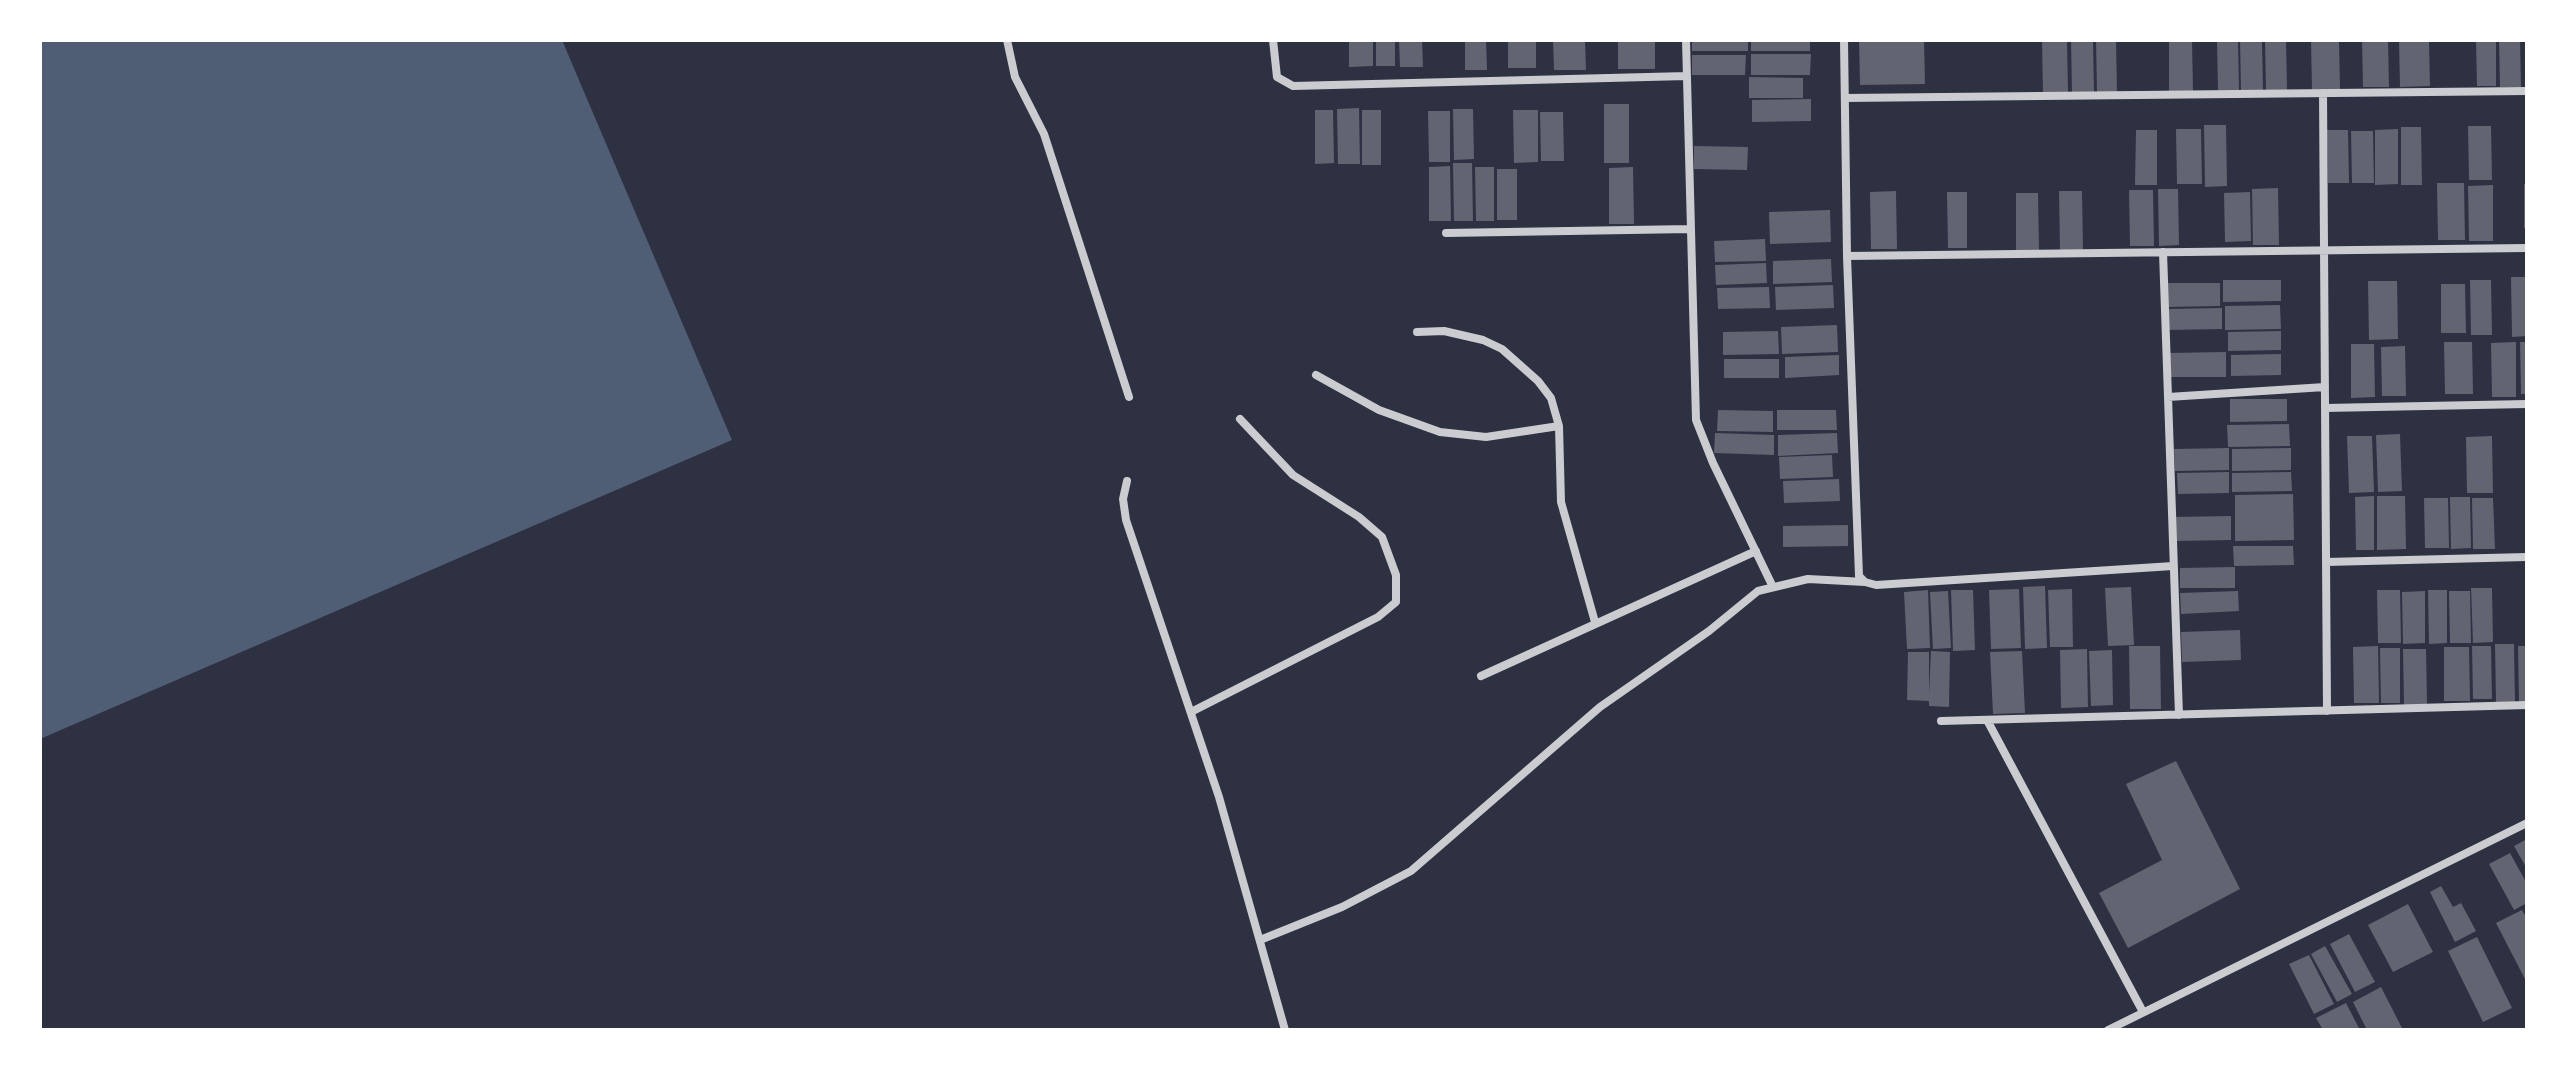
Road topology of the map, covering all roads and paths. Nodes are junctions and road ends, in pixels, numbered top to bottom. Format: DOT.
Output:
graph roads {
  1 [pos="1007,40"];
  2 [pos="1273,40"];
  3 [pos="1686,40"];
  4 [pos="1844,40"];
  5 [pos="1687,76"];
  6 [pos="2527,91"];
  7 [pos="2323,93"];
  8 [pos="1845,98"];
  9 [pos="1690,229"];
  10 [pos="1446,233"];
  11 [pos="2527,248"];
  12 [pos="2324,250"];
  13 [pos="2163,252"];
  14 [pos="1847,256"];
  15 [pos="1417,332"];
  16 [pos="1316,375"];
  17 [pos="2325,387"];
  18 [pos="1129,397"];
  19 [pos="2168,397"];
  20 [pos="2527,404"];
  21 [pos="2325,408"];
  22 [pos="1240,419"];
  23 [pos="1559,426"];
  24 [pos="1127,481"];
  25 [pos="1756,551"];
  26 [pos="2527,557"];
  27 [pos="2326,562"];
  28 [pos="2173,566"];
  29 [pos="1865,582"];
  30 [pos="1772,585"];
  31 [pos="1595,622"];
  32 [pos="1481,676"];
  33 [pos="2527,705"];
  34 [pos="2327,711"];
  35 [pos="1191,712"];
  36 [pos="2179,715"];
  37 [pos="1987,720"];
  38 [pos="1941,721"];
  39 [pos="2527,823"];
  40 [pos="1260,940"];
  41 [pos="2143,1012"];
  42 [pos="1285,1030"];
  43 [pos="2108,1030"];
  1 -- 18 [label="street"];
  2 -- 5 [label="street"];
  3 -- 5 [label="street"];
  4 -- 8 [label="street"];
  5 -- 9 [label="street"];
  6 -- 7 [label="street"];
  7 -- 8 [label="street"];
  7 -- 12 [label="street"];
  8 -- 14 [label="street"];
  9 -- 10 [label="street"];
  9 -- 25 [label="street"];
  11 -- 12 [label="street"];
  12 -- 13 [label="street"];
  12 -- 17 [label="street"];
  13 -- 14 [label="street"];
  13 -- 19 [label="street"];
  14 -- 29 [label="street"];
  15 -- 23 [label="street"];
  16 -- 23 [label="street"];
  17 -- 19 [label="street"];
  17 -- 21 [label="street"];
  19 -- 28 [label="street"];
  20 -- 21 [label="street"];
  21 -- 27 [label="street"];
  22 -- 35 [label="street"];
  23 -- 31 [label="street"];
  24 -- 35 [label="street"];
  25 -- 30 [label="street"];
  25 -- 31 [label="street"];
  26 -- 27 [label="street"];
  27 -- 34 [label="street"];
  28 -- 29 [label="street"];
  28 -- 36 [label="street"];
  29 -- 30 [label="street"];
  30 -- 40 [label="street"];
  31 -- 32 [label="street"];
  33 -- 34 [label="street"];
  34 -- 36 [label="street"];
  35 -- 40 [label="street"];
  36 -- 37 [label="street"];
  37 -- 38 [label="street"];
  37 -- 41 [label="street"];
  39 -- 41 [label="street"];
  40 -- 42 [label="street"];
  41 -- 43 [label="street"];
}
